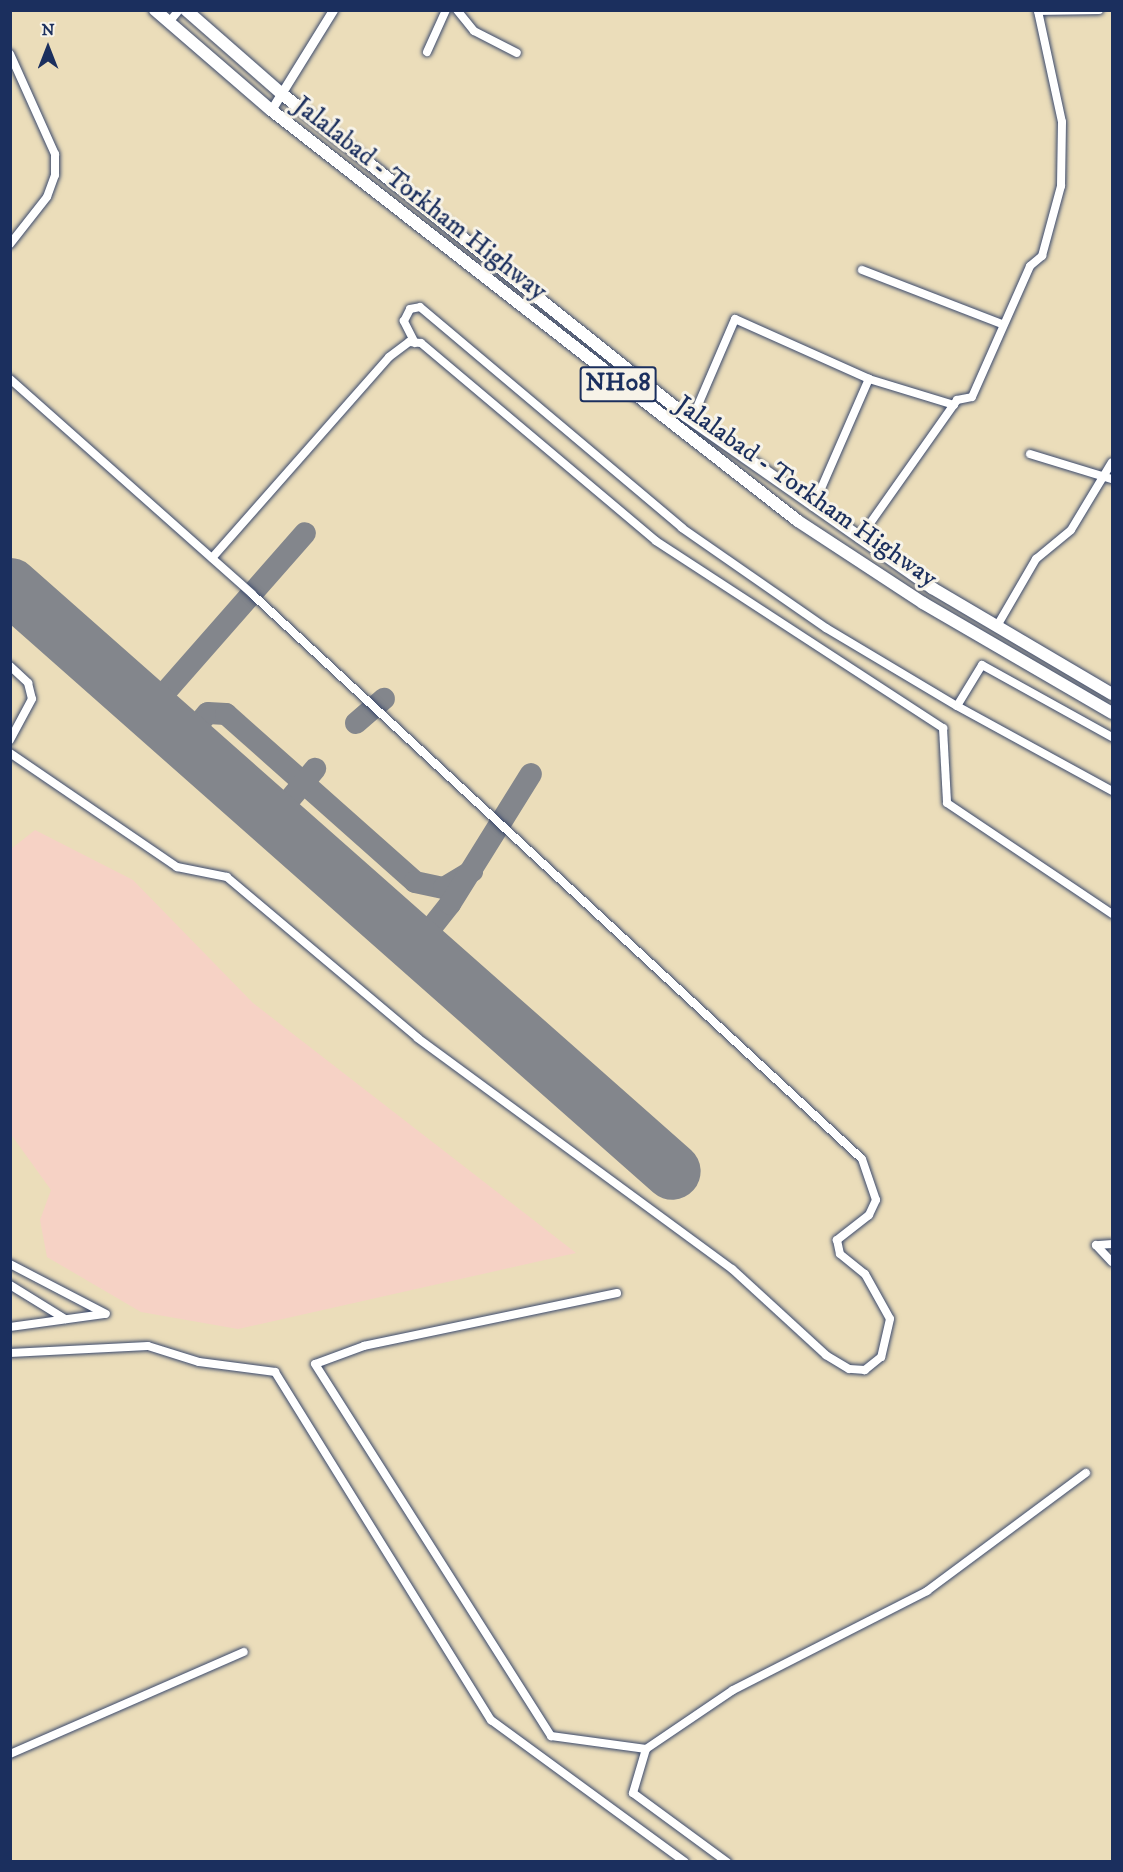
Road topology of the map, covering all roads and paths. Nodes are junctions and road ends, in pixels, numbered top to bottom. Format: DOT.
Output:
graph roads {
  1 [pos="155,10"];
  2 [pos="179,10"];
  3 [pos="186,10"];
  4 [pos="333,10"];
  5 [pos="446,10"];
  6 [pos="457,10"];
  7 [pos="1099,10"];
  8 [pos="1038,11"];
  9 [pos="169,22"];
  10 [pos="427,52"];
  11 [pos="517,53"];
  12 [pos="10,54"];
  13 [pos="282,94"];
  14 [pos="271,110"];
  15 [pos="10,244"];
  16 [pos="862,270"];
  17 [pos="1002,324"];
  18 [pos="415,343"];
  19 [pos="10,379"];
  20 [pos="869,380"];
  21 [pos="954,405"];
  22 [pos="692,419"];
  23 [pos="1030,454"];
  24 [pos="1113,462"];
  25 [pos="1104,477"];
  26 [pos="1113,479"];
  27 [pos="813,508"];
  28 [pos="859,539"];
  29 [pos="212,558"];
  30 [pos="997,626"];
  31 [pos="10,666"];
  32 [pos="1113,694"];
  33 [pos="957,706"];
  34 [pos="1113,713"];
  35 [pos="1113,737"];
  36 [pos="10,740"];
  37 [pos="10,753"];
  38 [pos="1113,791"];
  39 [pos="1113,915"];
  40 [pos="1113,1244"];
  41 [pos="1113,1262"];
  42 [pos="10,1264"];
  43 [pos="10,1285"];
  44 [pos="617,1293"];
  45 [pos="65,1319"];
  46 [pos="10,1327"];
  47 [pos="10,1353"];
  48 [pos="1086,1473"];
  49 [pos="244,1652"];
  50 [pos="646,1749"];
  51 [pos="10,1754"];
  52 [pos="685,1862"];
  53 [pos="727,1862"];
  1 -- 9 [label="highway, Jalalabad - Torkham Highway / NH08"];
  2 -- 9 [label="street"];
  3 -- 13 [label="highway, Jalalabad - Torkham Highway / NH08"];
  4 -- 13 [label="street"];
  5 -- 10 [label="street"];
  6 -- 11 [label="street"];
  7 -- 8 [label="street"];
  8 -- 17 [label="street"];
  9 -- 14 [label="highway, Jalalabad - Torkham Highway / NH08"];
  12 -- 15 [label="street"];
  13 -- 14 [label="street"];
  13 -- 22 [label="highway, Jalalabad - Torkham Highway / NH08"];
  14 -- 34 [label="highway, Jalalabad - Torkham Highway / NH08"];
  16 -- 17 [label="street"];
  17 -- 21 [label="street"];
  18 -- 29 [label="street"];
  18 -- 33 [label="street"];
  18 -- 39 [label="street"];
  19 -- 29 [label="street"];
  20 -- 21 [label="street"];
  20 -- 22 [label="street"];
  20 -- 27 [label="street"];
  21 -- 28 [label="street"];
  22 -- 27 [label="highway, Jalalabad - Torkham Highway / NH08"];
  23 -- 25 [label="street"];
  24 -- 25 [label="street"];
  25 -- 26 [label="street"];
  25 -- 30 [label="street"];
  27 -- 28 [label="highway, Jalalabad - Torkham Highway / NH08"];
  28 -- 30 [label="highway, Jalalabad - Torkham Highway / NH08"];
  29 -- 37 [label="street"];
  30 -- 32 [label="highway, Jalalabad - Torkham Highway / NH08"];
  31 -- 36 [label="street"];
  33 -- 35 [label="street"];
  33 -- 38 [label="street"];
  40 -- 41 [label="street"];
  42 -- 45 [label="street"];
  43 -- 45 [label="street"];
  44 -- 50 [label="street"];
  45 -- 46 [label="street"];
  47 -- 52 [label="street"];
  48 -- 50 [label="street"];
  49 -- 51 [label="street"];
  50 -- 53 [label="street"];
}
